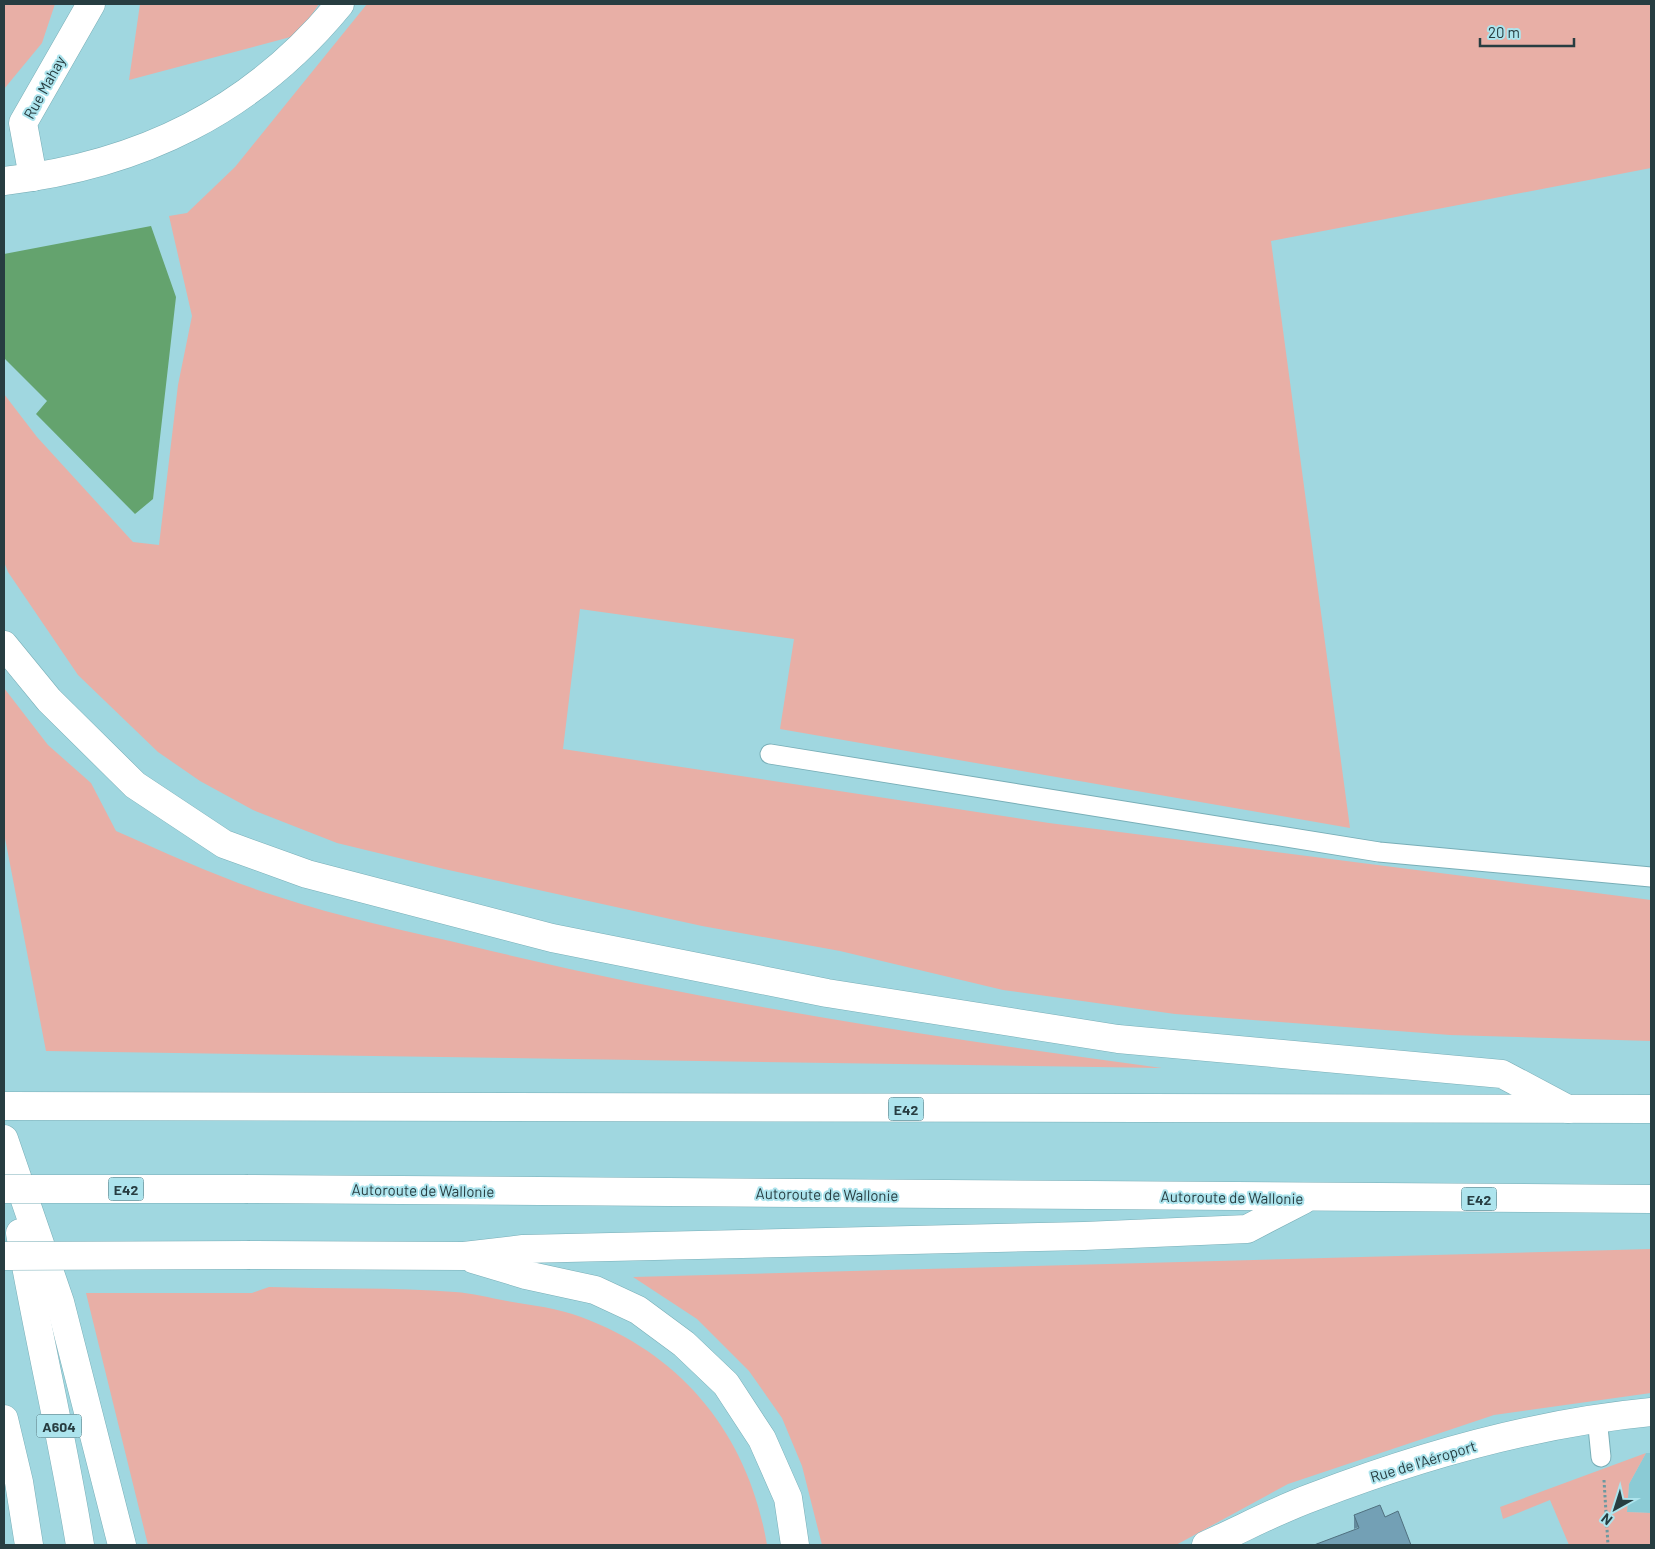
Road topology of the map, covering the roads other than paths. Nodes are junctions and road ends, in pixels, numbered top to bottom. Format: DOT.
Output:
graph roads {
  1 [pos="91,4"];
  2 [pos="340,4"];
  3 [pos="32,177"];
  4 [pos="4,181"];
  5 [pos="4,645"];
  6 [pos="770,754"];
  7 [pos="1651,878"];
  8 [pos="4,1106"];
  9 [pos="1568,1109"];
  10 [pos="1651,1109"];
  11 [pos="4,1140"];
  12 [pos="4,1189"];
  13 [pos="1307,1198"];
  14 [pos="1651,1200"];
  15 [pos="4,1256"];
  16 [pos="464,1256"];
  17 [pos="1651,1412"];
  18 [pos="1597,1417"];
  19 [pos="4,1419"];
  20 [pos="1601,1457"];
  21 [pos="29,1545"];
  22 [pos="80,1545"];
  23 [pos="122,1545"];
  24 [pos="795,1545"];
  25 [pos="1206,1545"];
  1 -- 3 [label="main road, Rue Mahay"];
  2 -- 3 [label="main road"];
  3 -- 4 [label="main road"];
  5 -- 9 [label="main road"];
  6 -- 7 [label="lane"];
  8 -- 9 [label="main road, E42"];
  9 -- 10 [label="main road, E42"];
  11 -- 22 [label="main road, A604"];
  11 -- 23 [label="main road"];
  12 -- 13 [label="main road, Autoroute de Wallonie / E42, bridge"];
  13 -- 14 [label="main road, Autoroute de Wallonie / E42"];
  13 -- 16 [label="main road"];
  15 -- 16 [label="main road, bridge"];
  16 -- 24 [label="main road"];
  17 -- 18 [label="main road, Rue de l'Aéroport"];
  18 -- 20 [label="lane"];
  18 -- 25 [label="main road, Rue de l'Aéroport"];
  19 -- 21 [label="main road"];
}
